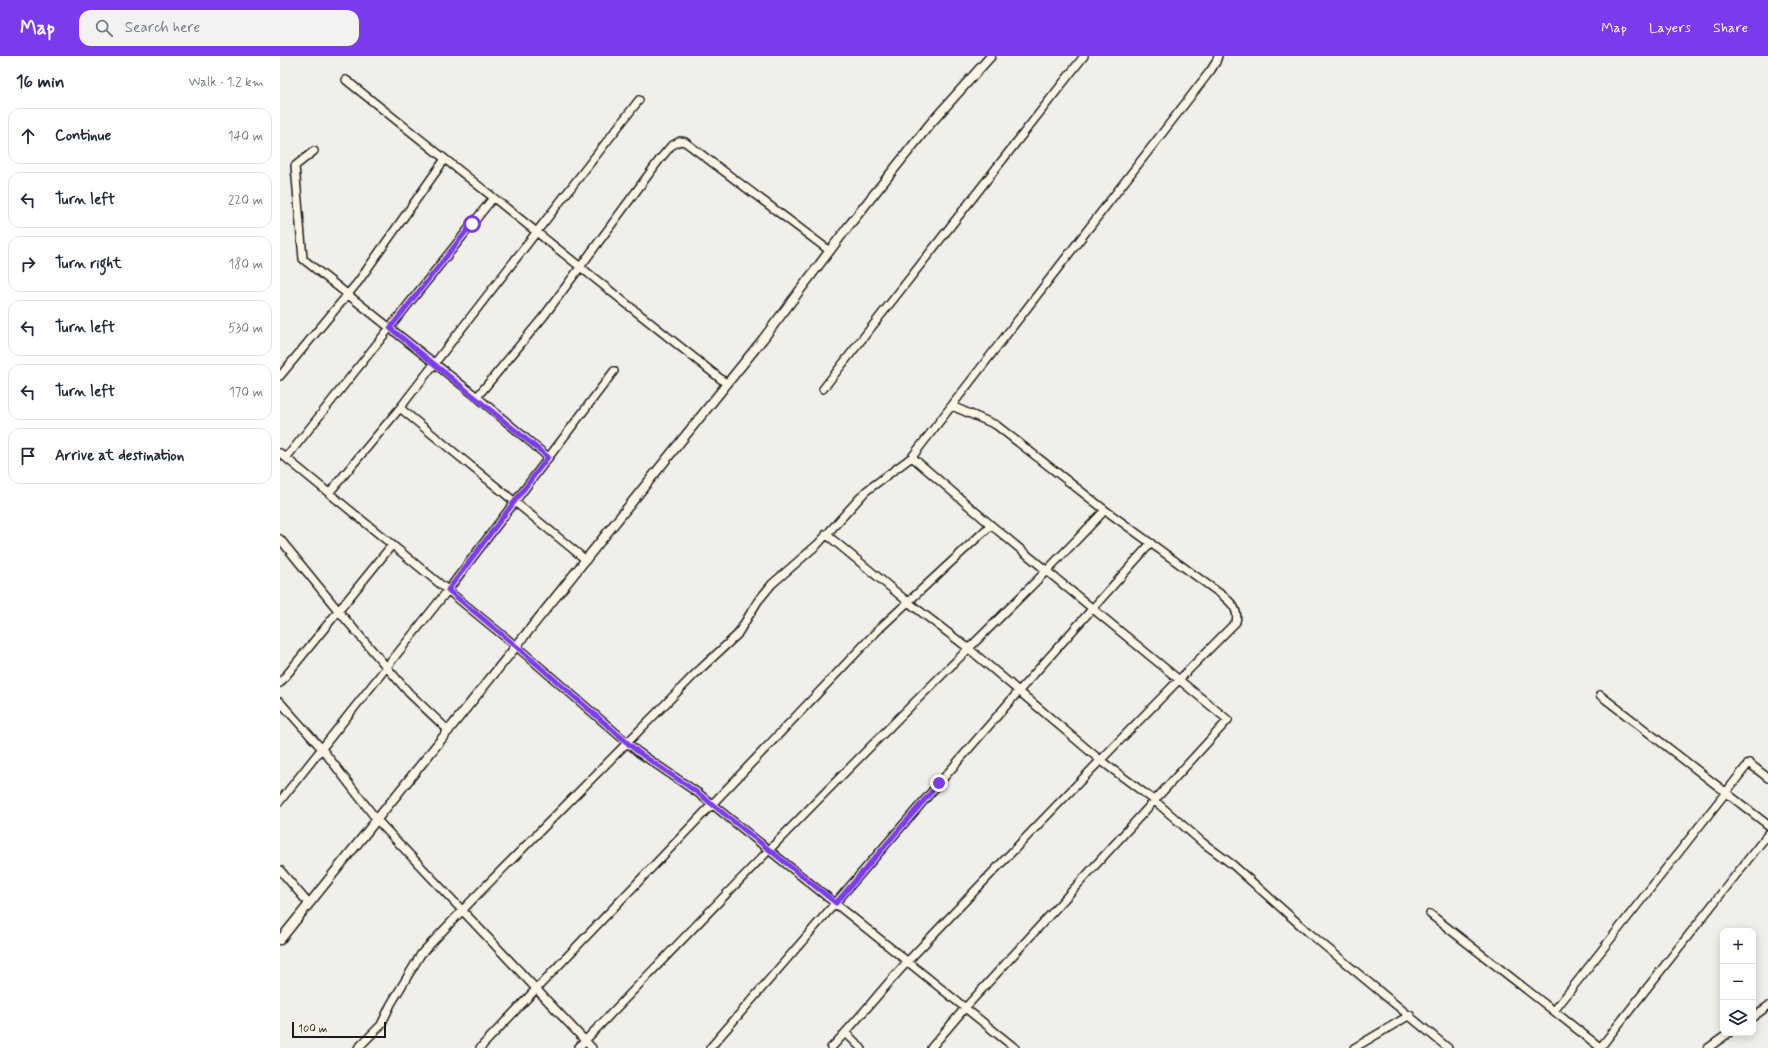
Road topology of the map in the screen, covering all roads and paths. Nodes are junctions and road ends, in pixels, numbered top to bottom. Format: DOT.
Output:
graph roads {
  1 [pos="991,56"];
  2 [pos="1084,56"];
  3 [pos="1218,56"];
  4 [pos="346,80"];
  5 [pos="639,100"];
  6 [pos="314,152"];
  7 [pos="445,159"];
  8 [pos="493,198"];
  9 [pos="536,232"];
  10 [pos="830,251"];
  11 [pos="580,267"];
  12 [pos="347,294"];
  13 [pos="390,328"];
  14 [pos="434,363"];
  15 [pos="614,371"];
  16 [pos="280,376"];
  17 [pos="728,384"];
  18 [pos="823,388"];
  19 [pos="477,397"];
  20 [pos="952,406"];
  21 [pos="400,408"];
  22 [pos="280,453"];
  23 [pos="548,457"];
  24 [pos="912,457"];
  25 [pos="286,458"];
  26 [pos="329,494"];
  27 [pos="514,502"];
  28 [pos="1105,510"];
  29 [pos="991,525"];
  30 [pos="826,534"];
  31 [pos="280,539"];
  32 [pos="1151,544"];
  33 [pos="392,545"];
  34 [pos="586,560"];
  35 [pos="1047,572"];
  36 [pos="448,590"];
  37 [pos="908,602"];
  38 [pos="1092,609"];
  39 [pos="338,611"];
  40 [pos="517,647"];
  41 [pos="968,648"];
  42 [pos="387,668"];
  43 [pos="1179,680"];
  44 [pos="280,683"];
  45 [pos="1018,692"];
  46 [pos="1600,695"];
  47 [pos="280,702"];
  48 [pos="449,731"];
  49 [pos="628,742"];
  50 [pos="322,749"];
  51 [pos="1100,760"];
  52 [pos="1768,778"];
  53 [pos="1726,792"];
  54 [pos="280,801"];
  55 [pos="1155,802"];
  56 [pos="713,805"];
  57 [pos="377,820"];
  58 [pos="1768,825"];
  59 [pos="1768,834"];
  60 [pos="768,849"];
  61 [pos="280,870"];
  62 [pos="836,903"];
  63 [pos="309,904"];
  64 [pos="463,910"];
  65 [pos="1430,914"];
  66 [pos="280,940"];
  67 [pos="908,961"];
  68 [pos="537,988"];
  69 [pos="1768,1006"];
  70 [pos="965,1008"];
  71 [pos="1554,1011"];
  72 [pos="1756,1014"];
  73 [pos="1410,1015"];
  74 [pos="846,1033"];
  75 [pos="1725,1036"];
  76 [pos="585,1040"];
  77 [pos="358,1048"];
  78 [pos="480,1048"];
  79 [pos="578,1048"];
  80 [pos="592,1048"];
  81 [pos="710,1048"];
  82 [pos="831,1048"];
  83 [pos="861,1048"];
  84 [pos="931,1048"];
  85 [pos="1015,1048"];
  86 [pos="1354,1048"];
  87 [pos="1448,1048"];
  88 [pos="1600,1048"];
  89 [pos="1708,1048"];
  1 -- 10 [label="street"];
  2 -- 18 [label="street"];
  3 -- 20 [label="street"];
  4 -- 7 [label="street"];
  5 -- 9 [label="street"];
  6 -- 12 [label="street"];
  7 -- 8 [label="street"];
  7 -- 12 [label="street"];
  8 -- 9 [label="street"];
  8 -- 13 [label="street"];
  9 -- 11 [label="street"];
  9 -- 14 [label="street"];
  10 -- 11 [label="street"];
  10 -- 17 [label="street"];
  11 -- 17 [label="street"];
  11 -- 19 [label="street"];
  12 -- 13 [label="street"];
  12 -- 16 [label="street"];
  13 -- 14 [label="street"];
  13 -- 25 [label="street"];
  14 -- 19 [label="street"];
  14 -- 21 [label="street"];
  15 -- 23 [label="street"];
  17 -- 34 [label="street"];
  19 -- 23 [label="street"];
  20 -- 24 [label="street"];
  20 -- 28 [label="street"];
  21 -- 26 [label="street"];
  21 -- 27 [label="street"];
  22 -- 25 [label="street"];
  23 -- 27 [label="street"];
  24 -- 29 [label="street"];
  24 -- 30 [label="street"];
  25 -- 26 [label="street"];
  26 -- 33 [label="street"];
  27 -- 34 [label="street"];
  27 -- 36 [label="street"];
  28 -- 32 [label="street"];
  28 -- 35 [label="street"];
  29 -- 35 [label="street"];
  29 -- 37 [label="street"];
  30 -- 37 [label="street"];
  30 -- 49 [label="street"];
  31 -- 39 [label="street"];
  32 -- 38 [label="street"];
  32 -- 43 [label="street"];
  33 -- 36 [label="street"];
  33 -- 39 [label="street"];
  34 -- 40 [label="street"];
  35 -- 38 [label="street"];
  35 -- 41 [label="street"];
  36 -- 40 [label="street"];
  36 -- 42 [label="street"];
  37 -- 41 [label="street"];
  37 -- 56 [label="street"];
  38 -- 43 [label="street"];
  38 -- 45 [label="street"];
  39 -- 42 [label="street"];
  39 -- 44 [label="street"];
  40 -- 48 [label="street"];
  40 -- 49 [label="street"];
  41 -- 45 [label="street"];
  41 -- 60 [label="street"];
  42 -- 48 [label="street"];
  42 -- 50 [label="street"];
  43 -- 51 [label="street"];
  43 -- 55 [label="street"];
  45 -- 51 [label="street"];
  45 -- 62 [label="street"];
  46 -- 53 [label="street"];
  47 -- 50 [label="street"];
  48 -- 57 [label="street"];
  49 -- 56 [label="street"];
  49 -- 64 [label="street"];
  50 -- 54 [label="street"];
  50 -- 57 [label="street"];
  51 -- 55 [label="street"];
  51 -- 67 [label="street"];
  52 -- 53 [label="street"];
  53 -- 58 [label="street"];
  53 -- 71 [label="street"];
  55 -- 70 [label="street"];
  55 -- 73 [label="street"];
  56 -- 60 [label="street"];
  56 -- 68 [label="street"];
  57 -- 63 [label="street"];
  57 -- 64 [label="street"];
  59 -- 88 [label="street"];
  60 -- 62 [label="street"];
  60 -- 76 [label="street"];
  61 -- 63 [label="street"];
  62 -- 67 [label="street"];
  62 -- 81 [label="street"];
  63 -- 66 [label="street"];
  64 -- 68 [label="street"];
  64 -- 77 [label="street"];
  65 -- 71 [label="street"];
  67 -- 70 [label="street"];
  67 -- 74 [label="street"];
  68 -- 76 [label="street"];
  68 -- 78 [label="street"];
  69 -- 72 [label="street"];
  70 -- 84 [label="street"];
  70 -- 85 [label="street"];
  71 -- 88 [label="street"];
  73 -- 86 [label="street"];
  73 -- 87 [label="street"];
  74 -- 82 [label="street"];
  74 -- 83 [label="street"];
  75 -- 89 [label="street"];
  76 -- 79 [label="street"];
  76 -- 80 [label="street"];
}
